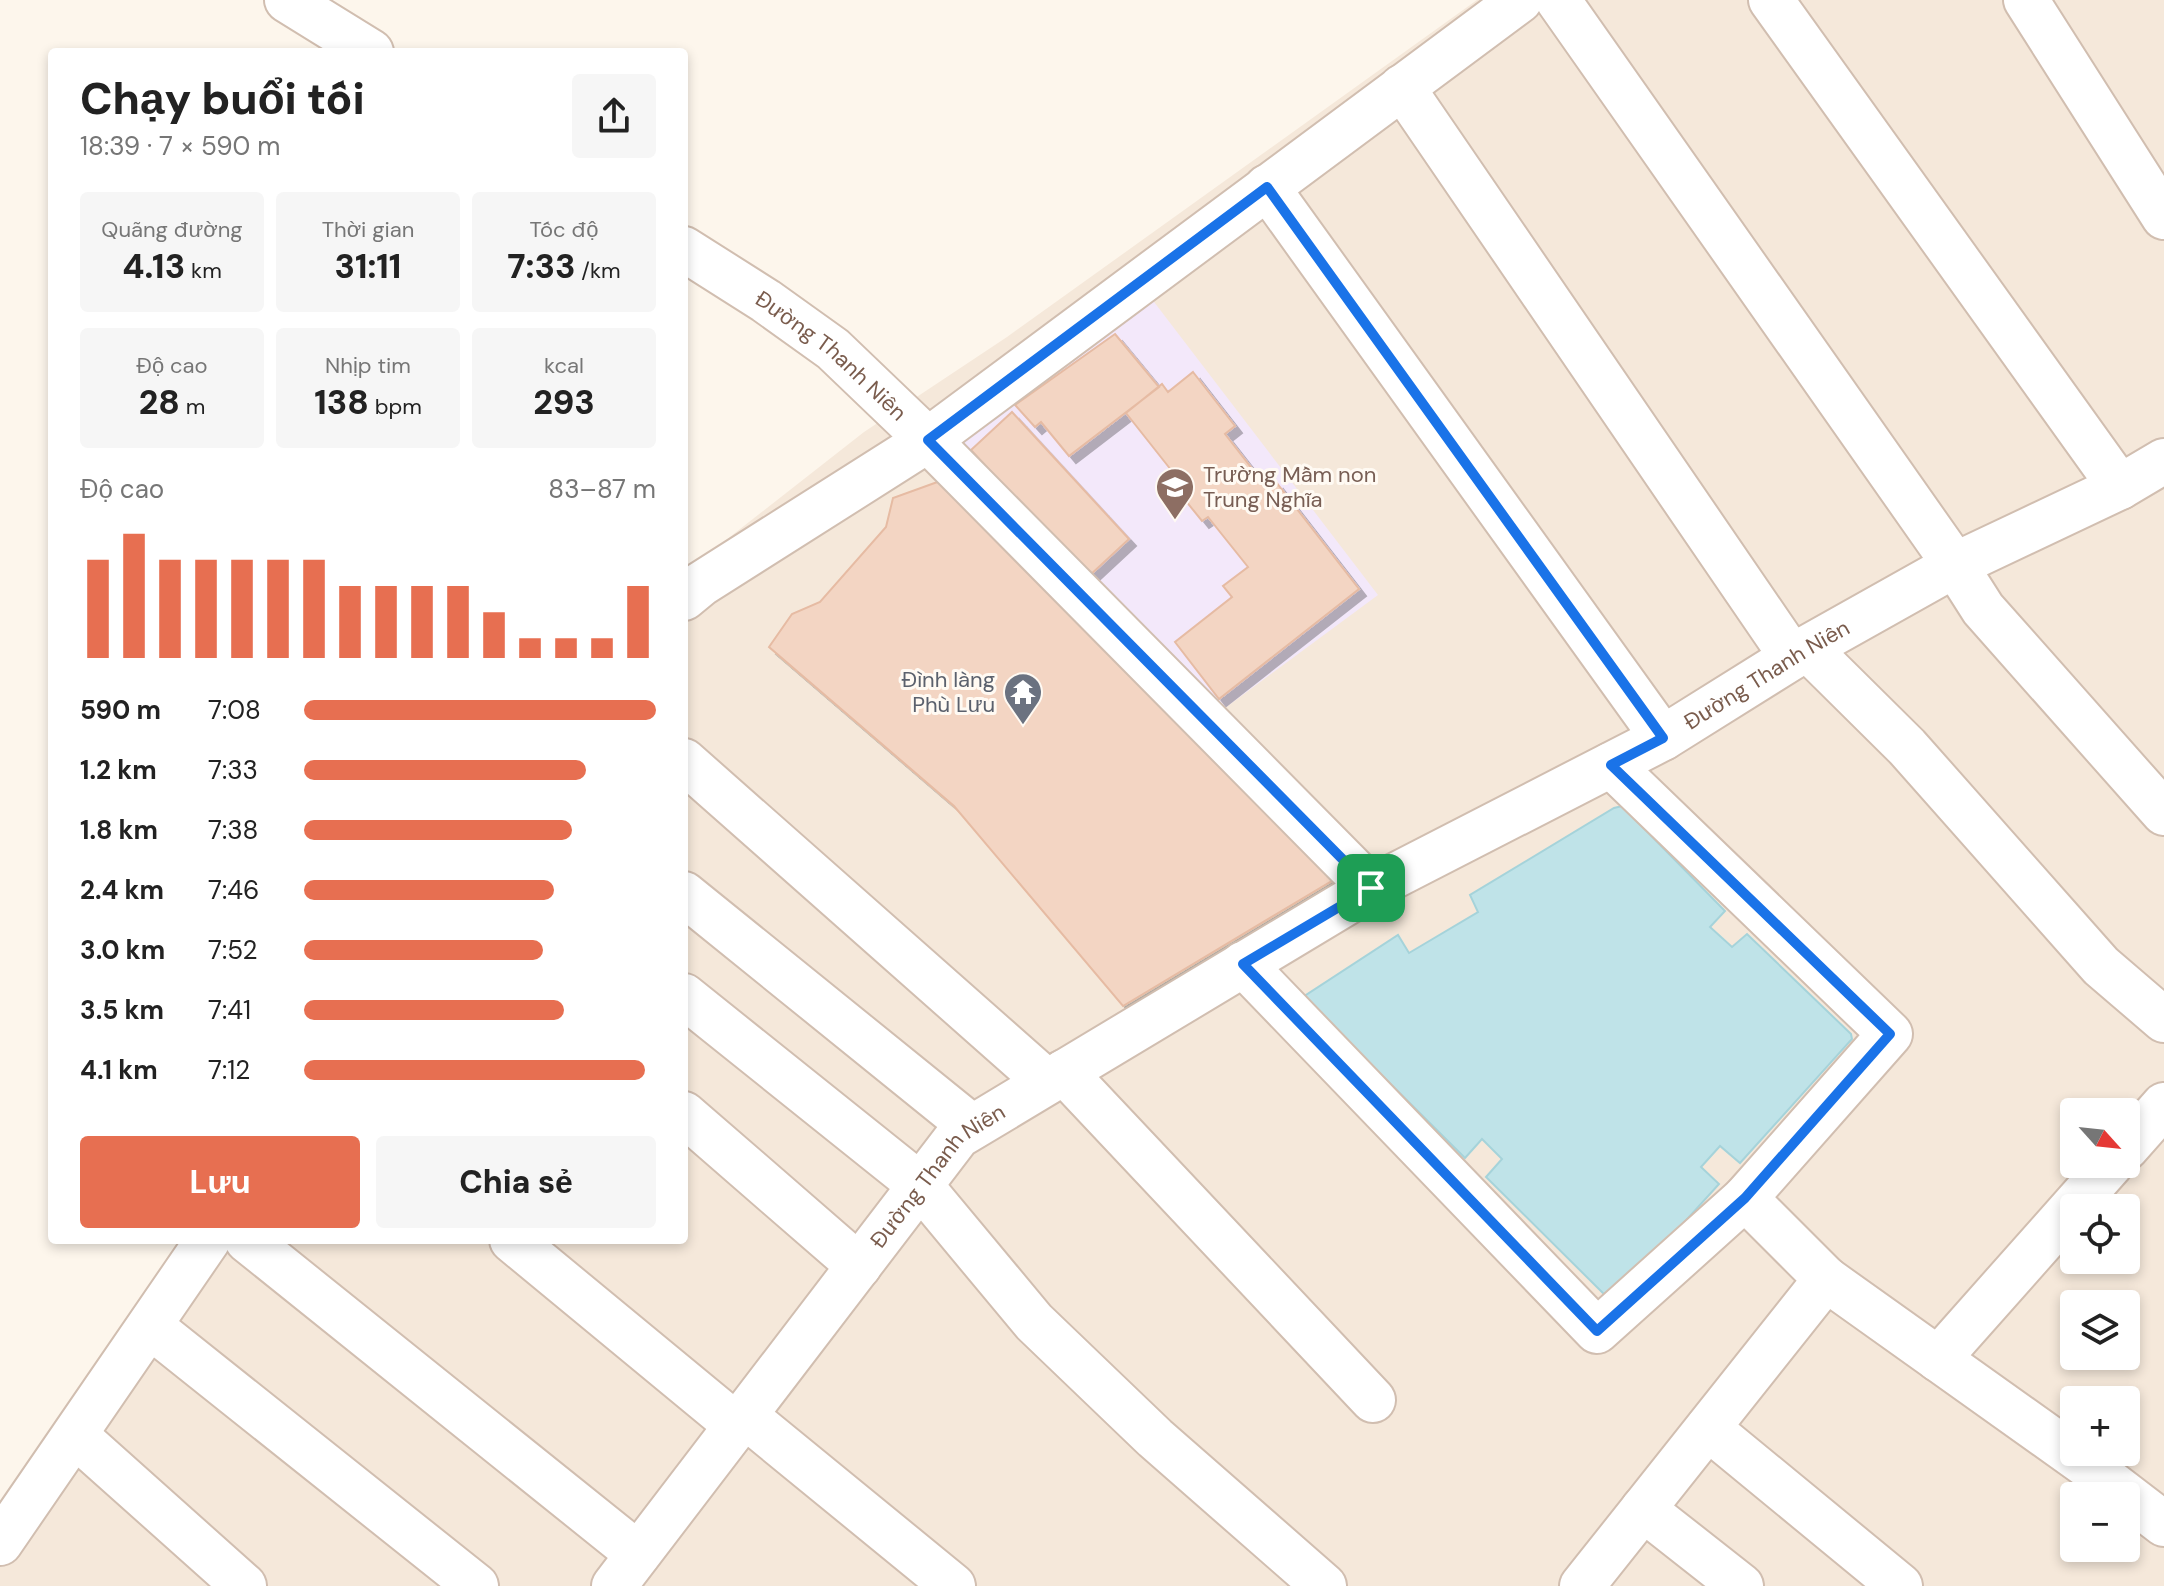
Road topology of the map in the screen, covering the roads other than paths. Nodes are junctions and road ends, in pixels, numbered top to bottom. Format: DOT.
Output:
graph roads {
  1 [pos="287,0"];
  2 [pos="1520,0"];
  3 [pos="1558,0"];
  4 [pos="1771,0"];
  5 [pos="2026,0"];
  6 [pos="365,48"];
  7 [pos="1402,87"];
  8 [pos="1267,187"];
  9 [pos="2164,217"];
  10 [pos="688,252"];
  11 [pos="928,440"];
  12 [pos="2164,461"];
  13 [pos="2120,487"];
  14 [pos="1955,565"];
  15 [pos="688,595"];
  16 [pos="1800,653"];
  17 [pos="1663,738"];
  18 [pos="688,764"];
  19 [pos="1611,765"];
  20 [pos="2164,813"];
  21 [pos="1371,888"];
  22 [pos="688,897"];
  23 [pos="1243,964"];
  24 [pos="688,999"];
  25 [pos="2164,1020"];
  26 [pos="1056,1077"];
  27 [pos="2164,1105"];
  28 [pos="688,1117"];
  29 [pos="972,1127"];
  30 [pos="2140,1132"];
  31 [pos="2099,1178"];
  32 [pos="920,1185"];
  33 [pos="1745,1198"];
  34 [pos="205,1244"];
  35 [pos="252,1244"];
  36 [pos="517,1244"];
  37 [pos="859,1266"];
  38 [pos="1826,1279"];
  39 [pos="150,1326"];
  40 [pos="1938,1359"];
  41 [pos="1373,1400"];
  42 [pos="740,1420"];
  43 [pos="1708,1428"];
  44 [pos="75,1435"];
  45 [pos="1643,1509"];
  46 [pos="2164,1524"];
  47 [pos="0,1543"];
  48 [pos="626,1570"];
  49 [pos="1585,1585"];
  50 [pos="244,1586"];
  51 [pos="476,1586"];
  52 [pos="953,1586"];
  53 [pos="1324,1586"];
  54 [pos="1741,1586"];
  55 [pos="1900,1586"];
  1 -- 6 [label="street"];
  2 -- 7 [label="street"];
  3 -- 14 [label="street"];
  4 -- 13 [label="street"];
  5 -- 9 [label="street"];
  7 -- 8 [label="street"];
  7 -- 16 [label="street"];
  8 -- 11 [label="street"];
  8 -- 17 [label="street"];
  10 -- 11 [label="street, Đường Thanh Niên"];
  11 -- 15 [label="street"];
  11 -- 21 [label="street, Đường Thanh Niên"];
  12 -- 13 [label="street, Đường Thanh Niên"];
  13 -- 14 [label="street, Đường Thanh Niên"];
  14 -- 16 [label="street, Đường Thanh Niên"];
  14 -- 20 [label="street"];
  16 -- 17 [label="street, Đường Thanh Niên"];
  16 -- 25 [label="street"];
  17 -- 19 [label="street, Đường Thanh Niên"];
  18 -- 26 [label="street"];
  19 -- 21 [label="street, Đường Thanh Niên"];
  19 -- 33 [label="street"];
  21 -- 23 [label="street, Đường Thanh Niên"];
  22 -- 29 [label="street"];
  23 -- 26 [label="street, Đường Thanh Niên"];
  23 -- 33 [label="street"];
  24 -- 32 [label="street"];
  26 -- 29 [label="street, Đường Thanh Niên"];
  26 -- 41 [label="street"];
  27 -- 30 [label="street"];
  28 -- 37 [label="street"];
  29 -- 32 [label="street, Đường Thanh Niên"];
  31 -- 40 [label="street"];
  32 -- 37 [label="street, Đường Thanh Niên"];
  32 -- 53 [label="street"];
  33 -- 38 [label="street"];
  34 -- 39 [label="street"];
  35 -- 48 [label="street"];
  36 -- 42 [label="street"];
  37 -- 42 [label="street, Đường Thanh Niên"];
  38 -- 40 [label="street"];
  38 -- 43 [label="street"];
  39 -- 44 [label="street"];
  39 -- 51 [label="street"];
  40 -- 46 [label="street"];
  42 -- 48 [label="street, Đường Thanh Niên"];
  42 -- 52 [label="street"];
  43 -- 45 [label="street"];
  43 -- 55 [label="street"];
  44 -- 47 [label="street"];
  44 -- 50 [label="street"];
  45 -- 49 [label="street"];
  45 -- 54 [label="street"];
}
